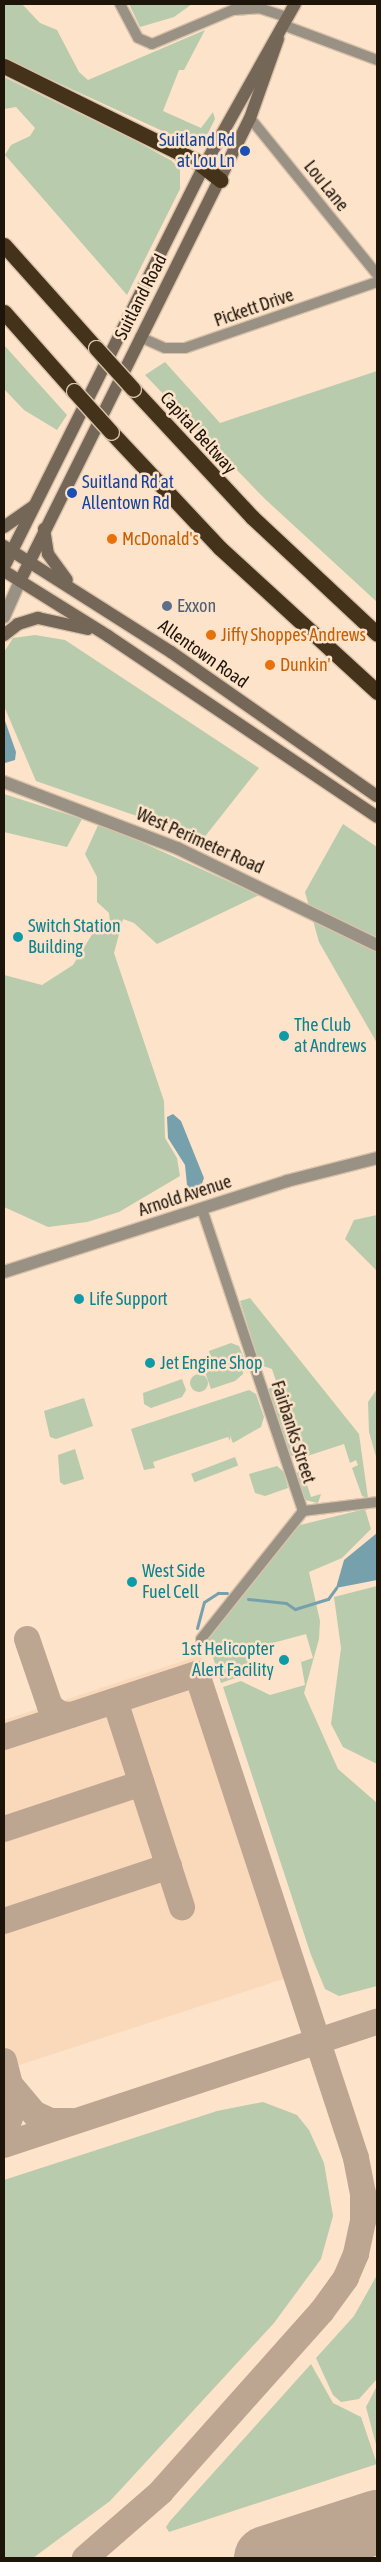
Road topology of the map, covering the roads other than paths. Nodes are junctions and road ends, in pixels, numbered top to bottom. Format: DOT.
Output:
graph roads {
  1 [pos="120,4"];
  2 [pos="295,4"];
  3 [pos="285,21"];
  4 [pos="377,60"];
  5 [pos="4,66"];
  6 [pos="250,118"];
  7 [pos="204,166"];
  8 [pos="220,180"];
  9 [pos="4,245"];
  10 [pos="377,274"];
  11 [pos="377,282"];
  12 [pos="4,312"];
  13 [pos="140,337"];
  14 [pos="38,503"];
  15 [pos="4,527"];
  16 [pos="44,529"];
  17 [pos="8,549"];
  18 [pos="29,561"];
  19 [pos="4,567"];
  20 [pos="4,571"];
  21 [pos="20,581"];
  22 [pos="73,588"];
  23 [pos="4,617"];
  24 [pos="4,634"];
  25 [pos="377,634"];
  26 [pos="108,636"];
  27 [pos="377,692"];
  28 [pos="301,745"];
  29 [pos="291,760"];
  30 [pos="4,782"];
  31 [pos="377,796"];
  32 [pos="377,817"];
  33 [pos="377,945"];
  34 [pos="377,1158"];
  35 [pos="202,1209"];
  36 [pos="4,1272"];
  37 [pos="377,1502"];
  38 [pos="303,1511"];
  39 [pos="201,1639"];
  1 -- 3 [label="street"];
  2 -- 3 [label="main road, Suitland Road"];
  3 -- 4 [label="street"];
  3 -- 6 [label="main road, Suitland Road"];
  3 -- 7 [label="main road, Suitland Road"];
  5 -- 7 [label="highway"];
  6 -- 8 [label="main road, Suitland Road"];
  6 -- 10 [label="street, Lou Lane"];
  7 -- 8 [label="highway"];
  7 -- 14 [label="main road, Suitland Road"];
  8 -- 13 [label="main road, Suitland Road"];
  9 -- 25 [label="highway, Capital Beltway, bridge"];
  11 -- 13 [label="street, Pickett Drive"];
  12 -- 27 [label="highway, bridge"];
  13 -- 16 [label="main road, Suitland Road"];
  14 -- 15 [label="main road"];
  14 -- 17 [label="main road, Suitland Road"];
  16 -- 18 [label="main road, Suitland Road"];
  16 -- 22 [label="main road"];
  17 -- 18 [label="main road, Allentown Road"];
  17 -- 19 [label="main road, Suitland Road"];
  18 -- 21 [label="main road, Suitland Road"];
  18 -- 22 [label="main road, Allentown Road"];
  20 -- 21 [label="main road, Allentown Road"];
  21 -- 23 [label="street"];
  21 -- 26 [label="main road, Allentown Road"];
  22 -- 28 [label="main road, Allentown Road"];
  24 -- 26 [label="main road"];
  26 -- 29 [label="main road, Allentown Road"];
  28 -- 29 [label="main road"];
  28 -- 31 [label="main road, Allentown Road"];
  29 -- 32 [label="main road, Allentown Road"];
  30 -- 33 [label="street, West Perimeter Road"];
  34 -- 35 [label="street, Arnold Avenue"];
  35 -- 36 [label="street, Arnold Avenue"];
  35 -- 38 [label="street, Fairbanks Street"];
  37 -- 38 [label="street"];
  38 -- 39 [label="street, Fairbanks Street"];
}
